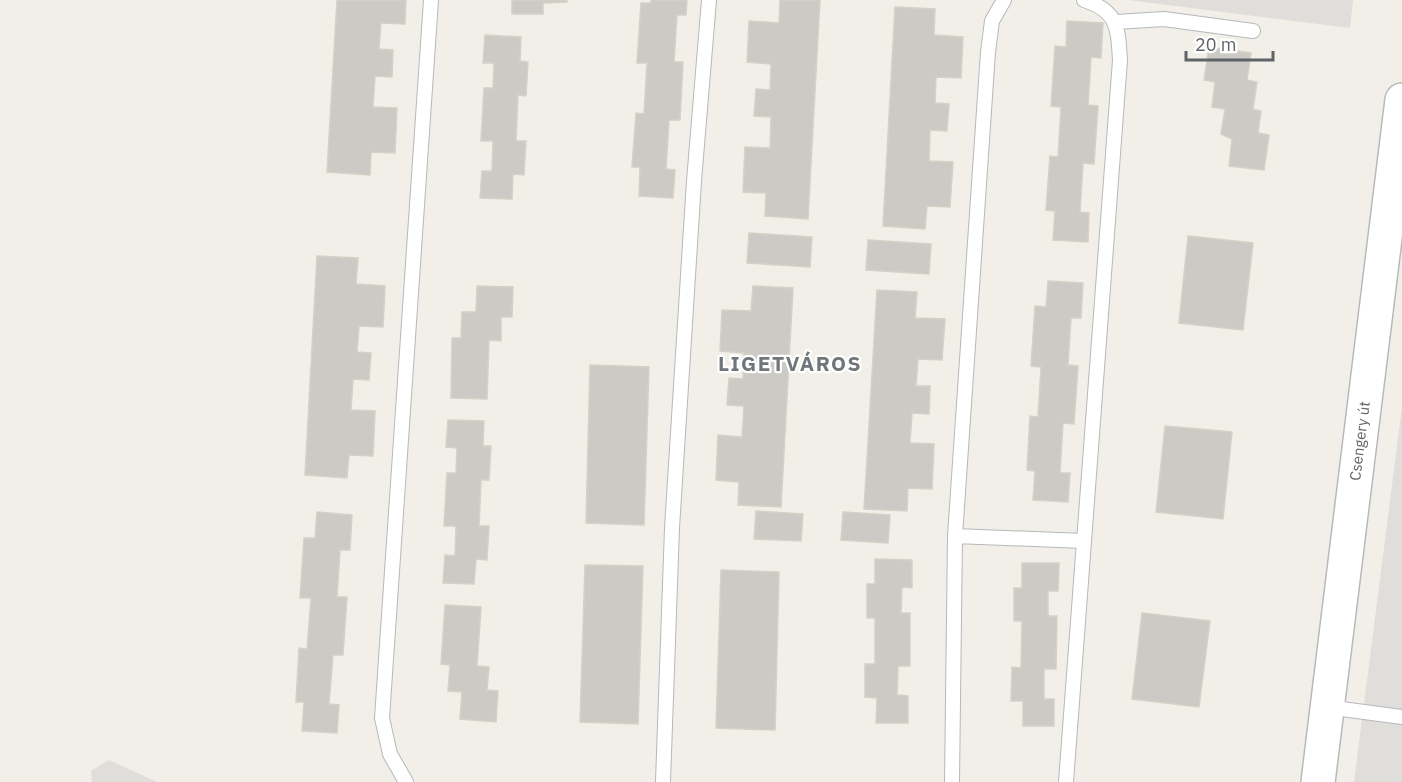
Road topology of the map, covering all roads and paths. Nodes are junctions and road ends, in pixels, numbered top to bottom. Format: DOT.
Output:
graph roads {
  1 [pos="431,0"];
  2 [pos="709,0"];
  3 [pos="1004,0"];
  4 [pos="1084,0"];
  5 [pos="1116,22"];
  6 [pos="1253,31"];
  7 [pos="1402,100"];
  8 [pos="956,536"];
  9 [pos="1084,541"];
  10 [pos="1328,707"];
  11 [pos="1402,717"];
  12 [pos="406,782"];
  13 [pos="663,782"];
  14 [pos="952,782"];
  15 [pos="1066,782"];
  16 [pos="1318,782"];
  1 -- 12 [label="lane"];
  2 -- 13 [label="lane"];
  3 -- 8 [label="lane"];
  4 -- 5 [label="lane"];
  5 -- 6 [label="lane"];
  5 -- 9 [label="lane"];
  7 -- 10 [label="main road, Csengery út"];
  8 -- 9 [label="lane"];
  8 -- 14 [label="lane"];
  9 -- 15 [label="lane"];
  10 -- 11 [label="lane"];
  10 -- 16 [label="main road, Csengery út"];
}
